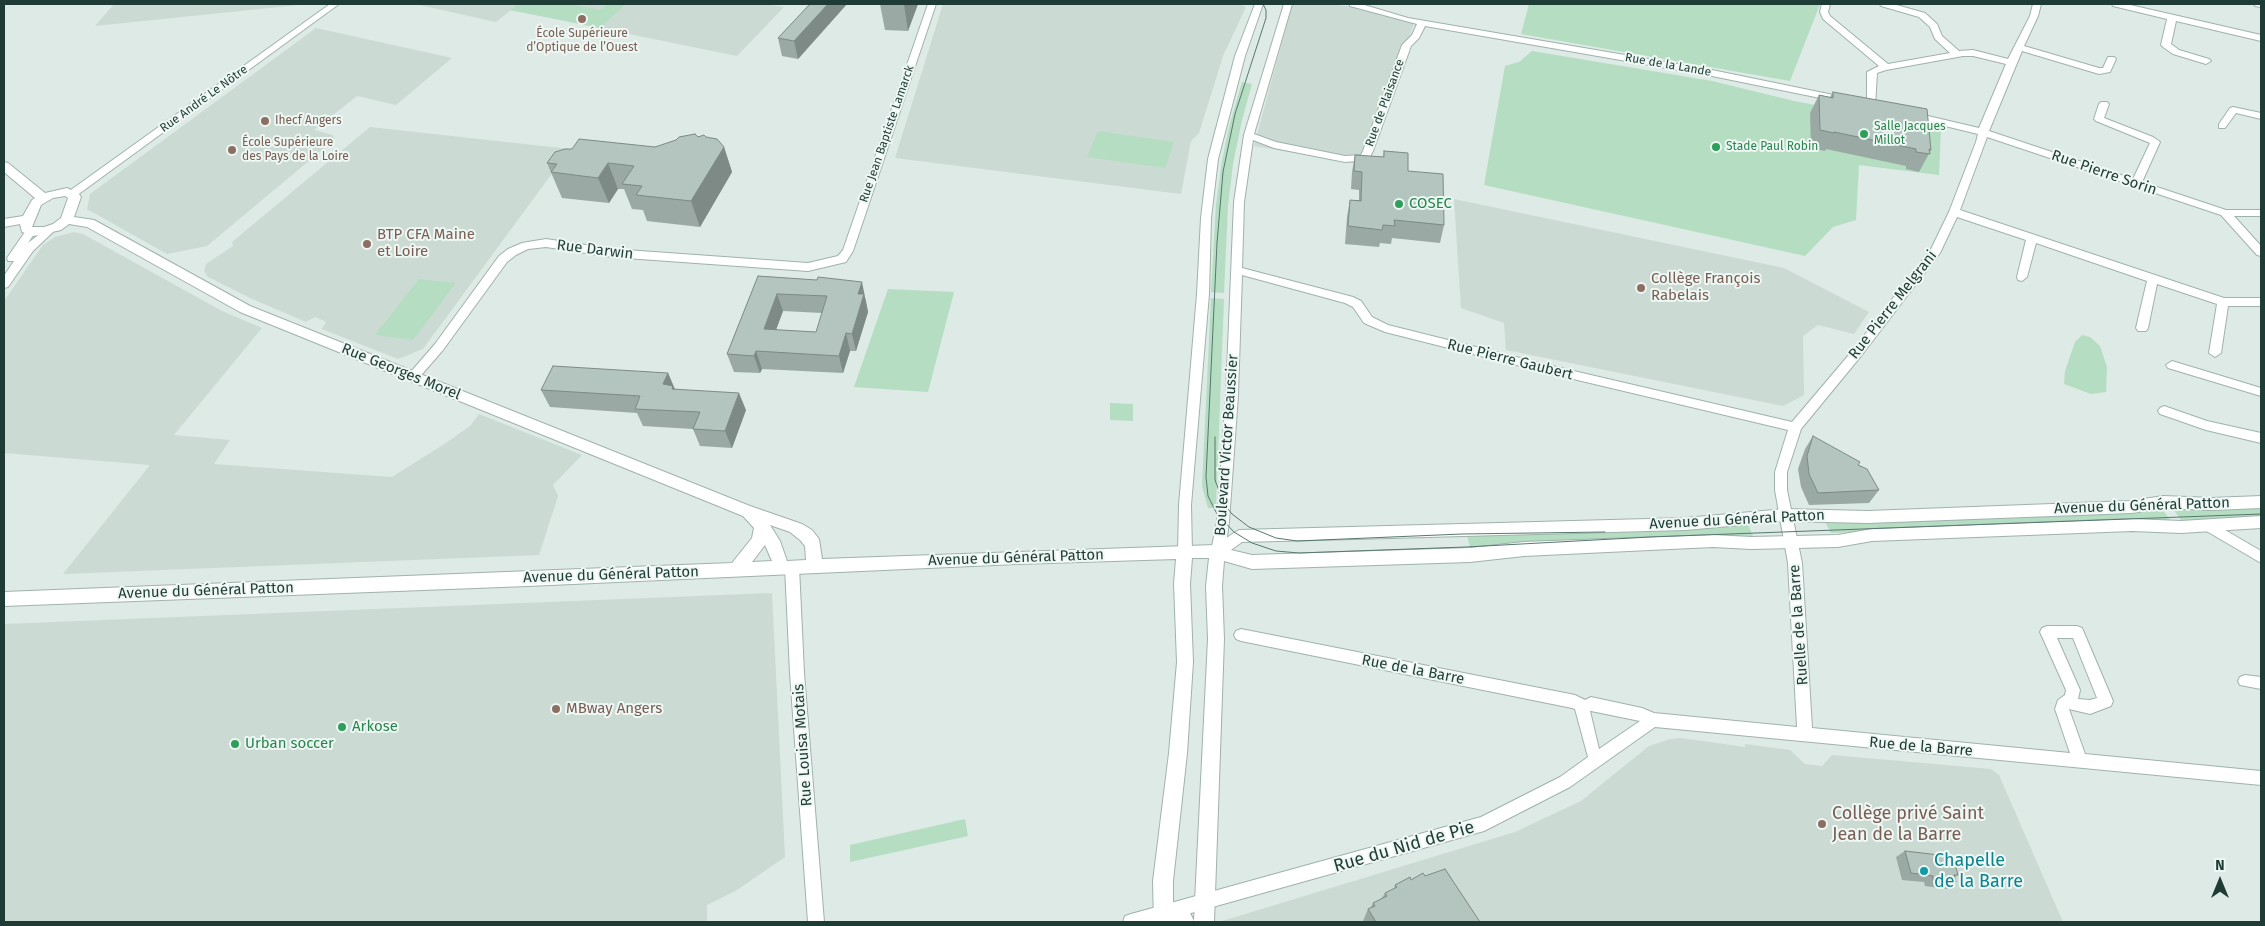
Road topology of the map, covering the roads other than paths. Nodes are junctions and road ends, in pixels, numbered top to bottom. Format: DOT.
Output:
graph roads {
  1 [pos="336,4"];
  2 [pos="932,4"];
  3 [pos="1288,4"];
  4 [pos="1353,4"];
  5 [pos="1826,4"];
  6 [pos="1884,4"];
  7 [pos="2037,4"];
  8 [pos="2116,4"];
  9 [pos="1257,5"];
  10 [pos="2172,17"];
  11 [pos="1422,22"];
  12 [pos="2261,38"];
  13 [pos="2020,47"];
  14 [pos="1956,53"];
  15 [pos="2111,59"];
  16 [pos="2206,61"];
  17 [pos="2011,63"];
  18 [pos="1886,66"];
  19 [pos="2104,104"];
  20 [pos="1898,112"];
  21 [pos="2261,116"];
  22 [pos="2222,126"];
  23 [pos="1983,132"];
  24 [pos="1249,135"];
  25 [pos="1274,145"];
  26 [pos="1247,150"];
  27 [pos="4,166"];
  28 [pos="2136,184"];
  29 [pos="72,194"];
  30 [pos="43,198"];
  31 [pos="1954,212"];
  32 [pos="2225,213"];
  33 [pos="2261,214"];
  34 [pos="66,220"];
  35 [pos="4,223"];
  36 [pos="29,225"];
  37 [pos="49,230"];
  38 [pos="2032,238"];
  39 [pos="2261,252"];
  40 [pos="838,261"];
  41 [pos="4,269"];
  42 [pos="1236,271"];
  43 [pos="2022,277"];
  44 [pos="2153,279"];
  45 [pos="4,284"];
  46 [pos="2223,302"];
  47 [pos="2261,302"];
  48 [pos="2142,328"];
  49 [pos="2215,353"];
  50 [pos="2172,366"];
  51 [pos="413,376"];
  52 [pos="2261,392"];
  53 [pos="2164,411"];
  54 [pos="1795,427"];
  55 [pos="2261,438"];
  56 [pos="2261,502"];
  57 [pos="745,510"];
  58 [pos="1785,515"];
  59 [pos="2261,522"];
  60 [pos="2208,525"];
  61 [pos="762,526"];
  62 [pos="796,528"];
  63 [pos="772,542"];
  64 [pos="1791,542"];
  65 [pos="1218,551"];
  66 [pos="1185,552"];
  67 [pos="2261,558"];
  68 [pos="814,566"];
  69 [pos="787,567"];
  70 [pos="736,570"];
  71 [pos="4,599"];
  72 [pos="1241,635"];
  73 [pos="2244,681"];
  74 [pos="2261,684"];
  75 [pos="2069,701"];
  76 [pos="1584,707"];
  77 [pos="1653,720"];
  78 [pos="1805,735"];
  79 [pos="1597,760"];
  80 [pos="2080,761"];
  81 [pos="2261,778"];
  82 [pos="1205,902"];
  83 [pos="1164,917"];
  84 [pos="816,922"];
  85 [pos="1131,922"];
  86 [pos="1185,922"];
  87 [pos="1204,922"];
  1 -- 29 [label="street, Rue André Le Nôtre"];
  2 -- 40 [label="street, Rue Jean Baptiste Lamarck"];
  3 -- 24 [label="street, Boulevard Victor Beaussier"];
  4 -- 11 [label="street, Rue de la Lande"];
  5 -- 18 [label="street"];
  6 -- 14 [label="street"];
  7 -- 13 [label="street, Rue Pierre Melgrani"];
  8 -- 10 [label="street"];
  9 -- 66 [label="street"];
  10 -- 12 [label="street"];
  10 -- 16 [label="street"];
  11 -- 18 [label="street, Rue de la Lande"];
  11 -- 25 [label="street, Rue de Plaisance"];
  13 -- 15 [label="street"];
  13 -- 17 [label="street, Rue Pierre Melgrani"];
  14 -- 17 [label="street"];
  14 -- 18 [label="street"];
  17 -- 23 [label="street, Rue Pierre Melgrani"];
  19 -- 28 [label="street"];
  20 -- 23 [label="street"];
  21 -- 22 [label="street"];
  23 -- 28 [label="street, Rue Pierre Sorin"];
  23 -- 31 [label="street, Rue Pierre Melgrani"];
  24 -- 25 [label="street, Rue de Plaisance"];
  24 -- 26 [label="street, Boulevard Victor Beaussier"];
  25 -- 26 [label="street, Rue de Plaisance"];
  26 -- 42 [label="street, Boulevard Victor Beaussier"];
  27 -- 30 [label="street"];
  28 -- 32 [label="street, Rue Pierre Sorin"];
  29 -- 30 [label="street"];
  29 -- 34 [label="street"];
  30 -- 36 [label="street"];
  31 -- 38 [label="street"];
  31 -- 54 [label="street, Rue Pierre Melgrani"];
  32 -- 33 [label="street"];
  32 -- 39 [label="street"];
  34 -- 37 [label="street"];
  34 -- 51 [label="street, Rue Georges Morel"];
  35 -- 36 [label="street"];
  36 -- 37 [label="street"];
  36 -- 41 [label="street"];
  37 -- 45 [label="street"];
  38 -- 43 [label="street"];
  38 -- 44 [label="street"];
  40 -- 51 [label="street, Rue Darwin"];
  42 -- 54 [label="street, Rue Pierre Gaubert"];
  42 -- 65 [label="street, Boulevard Victor Beaussier"];
  44 -- 46 [label="street"];
  44 -- 48 [label="street"];
  46 -- 47 [label="street"];
  46 -- 49 [label="street"];
  50 -- 52 [label="street"];
  51 -- 57 [label="street, Rue Georges Morel"];
  53 -- 55 [label="street"];
  54 -- 58 [label="street, Rue Pierre Melgrani"];
  56 -- 58 [label="street, Avenue du Général Patton"];
  57 -- 61 [label="street, Rue Georges Morel"];
  57 -- 62 [label="street, Rue Georges Morel"];
  58 -- 64 [label="street, Ruelle de la Barre"];
  58 -- 65 [label="street, Avenue du Général Patton"];
  59 -- 60 [label="street, Avenue du Général Patton"];
  60 -- 64 [label="street, Avenue du Général Patton"];
  60 -- 67 [label="street"];
  61 -- 63 [label="street, Rue Georges Morel"];
  61 -- 70 [label="street"];
  62 -- 63 [label="street"];
  62 -- 68 [label="street, Rue Georges Morel"];
  63 -- 69 [label="street, Rue Georges Morel"];
  64 -- 65 [label="street, Avenue du Général Patton"];
  64 -- 78 [label="street, Ruelle de la Barre"];
  65 -- 66 [label="street, Avenue du Général Patton"];
  65 -- 82 [label="street, Boulevard Victor Beaussier"];
  66 -- 68 [label="street, Avenue du Général Patton"];
  66 -- 83 [label="street"];
  68 -- 69 [label="street, Avenue du Général Patton"];
  69 -- 70 [label="street, Avenue du Général Patton"];
  69 -- 84 [label="street, Rue Louisa Motais"];
  70 -- 71 [label="street, Avenue du Général Patton"];
  72 -- 76 [label="street, Rue de la Barre"];
  73 -- 74 [label="street"];
  75 -- 75 [label="street"];
  75 -- 80 [label="street"];
  76 -- 77 [label="street, Rue de la Barre"];
  76 -- 79 [label="street"];
  77 -- 78 [label="street, Rue de la Barre"];
  77 -- 79 [label="street, Rue du Nid de Pie"];
  78 -- 80 [label="street, Rue de la Barre"];
  79 -- 82 [label="street, Rue du Nid de Pie"];
  80 -- 81 [label="street, Rue de la Barre"];
  82 -- 83 [label="street, Rue du Nid de Pie"];
  82 -- 87 [label="street, Boulevard Victor Beaussier"];
  83 -- 85 [label="street, Rue du Nid de Pie"];
  83 -- 86 [label="street"];
}
